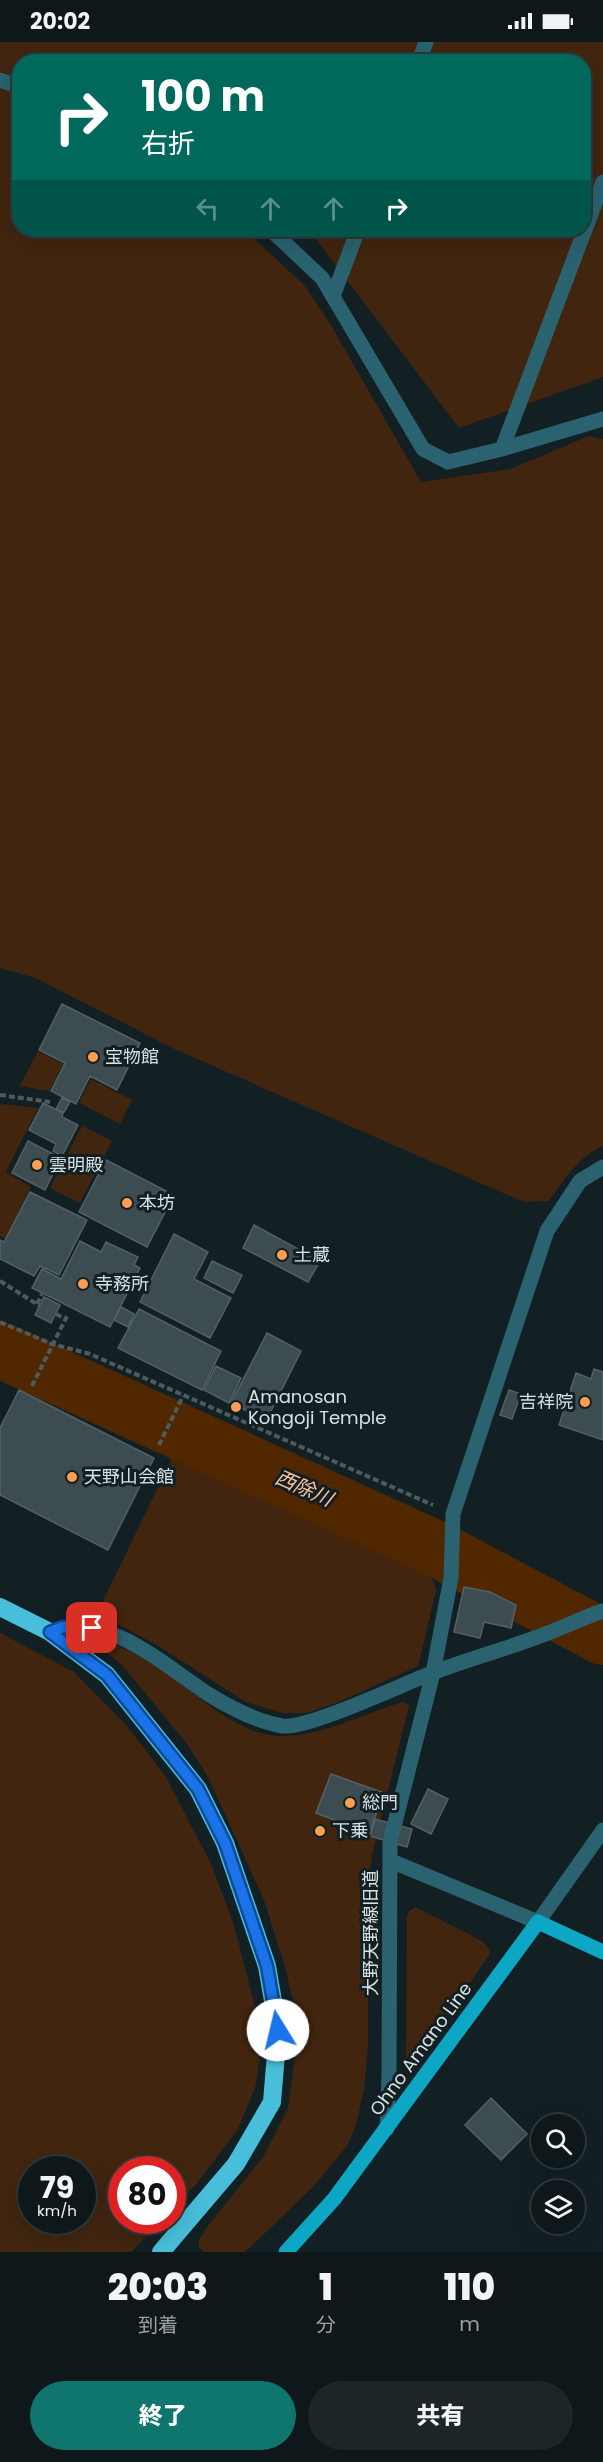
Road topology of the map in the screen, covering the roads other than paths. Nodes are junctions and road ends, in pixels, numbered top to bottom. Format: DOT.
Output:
graph roads {
  1 [pos="603,182"];
  2 [pos="591,214"];
  3 [pos="278,237"];
  4 [pos="354,237"];
  5 [pos="582,237"];
  6 [pos="333,296"];
  7 [pos="603,419"];
  8 [pos="502,449"];
  9 [pos="603,1167"];
  10 [pos="0,1607"];
  11 [pos="599,1612"];
  12 [pos="50,1632"];
  13 [pos="433,1673"];
  14 [pos="603,1830"];
  15 [pos="391,1862"];
  16 [pos="538,1922"];
  17 [pos="603,1952"];
  18 [pos="387,2129"];
  19 [pos="160,2252"];
  20 [pos="286,2252"];
  1 -- 2 [label="street"];
  3 -- 6 [label="street"];
  4 -- 6 [label="street"];
  5 -- 8 [label="street"];
  6 -- 8 [label="street"];
  7 -- 8 [label="street"];
  9 -- 13 [label="street"];
  10 -- 12 [label="highway"];
  11 -- 13 [label="street"];
  12 -- 13 [label="street"];
  12 -- 19 [label="highway"];
  13 -- 15 [label="street"];
  14 -- 16 [label="street"];
  15 -- 16 [label="street, 大野天野線旧道"];
  15 -- 18 [label="street, 大野天野線旧道"];
  16 -- 17 [label="main road"];
  16 -- 18 [label="main road, Ohno Amano Line"];
  18 -- 20 [label="main road, Ohno Amano Line"];
}
